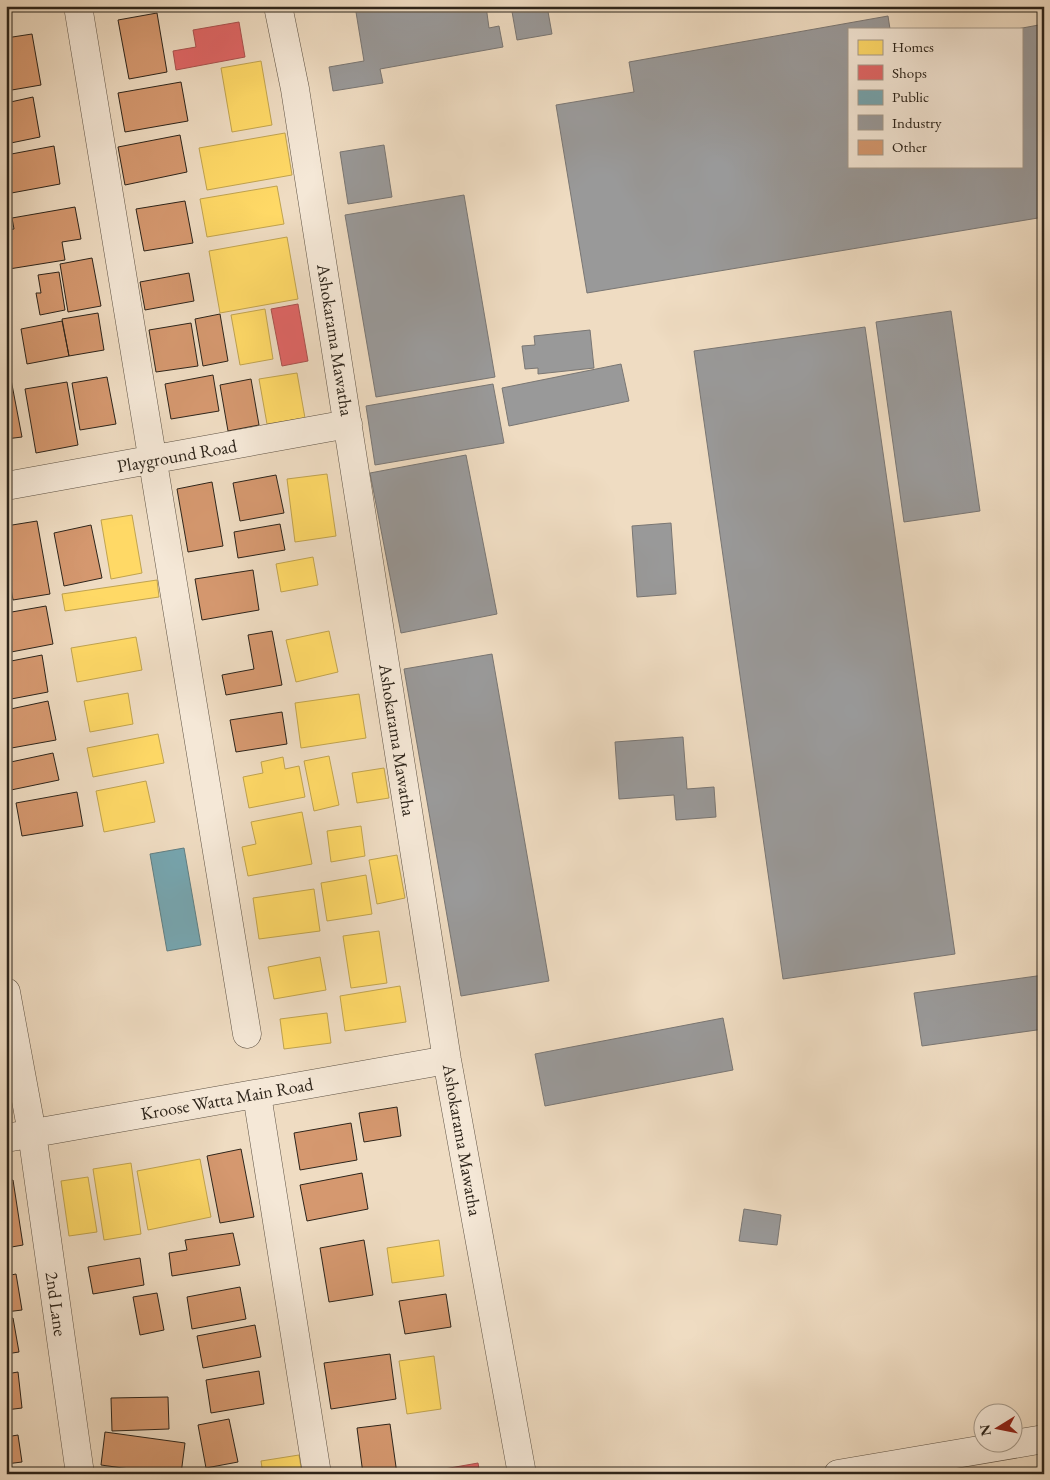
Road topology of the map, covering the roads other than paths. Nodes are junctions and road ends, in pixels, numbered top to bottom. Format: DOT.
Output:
graph roads {
  1 [pos="78,6"];
  2 [pos="278,6"];
  3 [pos="348,424"];
  4 [pos="153,460"];
  5 [pos="6,486"];
  6 [pos="6,992"];
  7 [pos="247,1034"];
  8 [pos="447,1060"];
  9 [pos="257,1095"];
  10 [pos="19,1135"];
  11 [pos="1044,1439"];
  12 [pos="80,1474"];
  13 [pos="317,1474"];
  14 [pos="522,1474"];
  15 [pos="838,1474"];
  1 -- 4 [label="street"];
  2 -- 3 [label="street, Ashokarama Mawatha"];
  3 -- 4 [label="street, Playground Road"];
  3 -- 8 [label="street, Ashokarama Mawatha"];
  4 -- 5 [label="street, Playground Road"];
  4 -- 7 [label="street"];
  6 -- 10 [label="street, 2nd Lane"];
  8 -- 9 [label="street, Kroose Watta Main Road"];
  8 -- 14 [label="street, Ashokarama Mawatha"];
  9 -- 10 [label="street, Kroose Watta Main Road"];
  9 -- 13 [label="street"];
  10 -- 12 [label="street, 2nd Lane"];
  11 -- 15 [label="street"];
}
